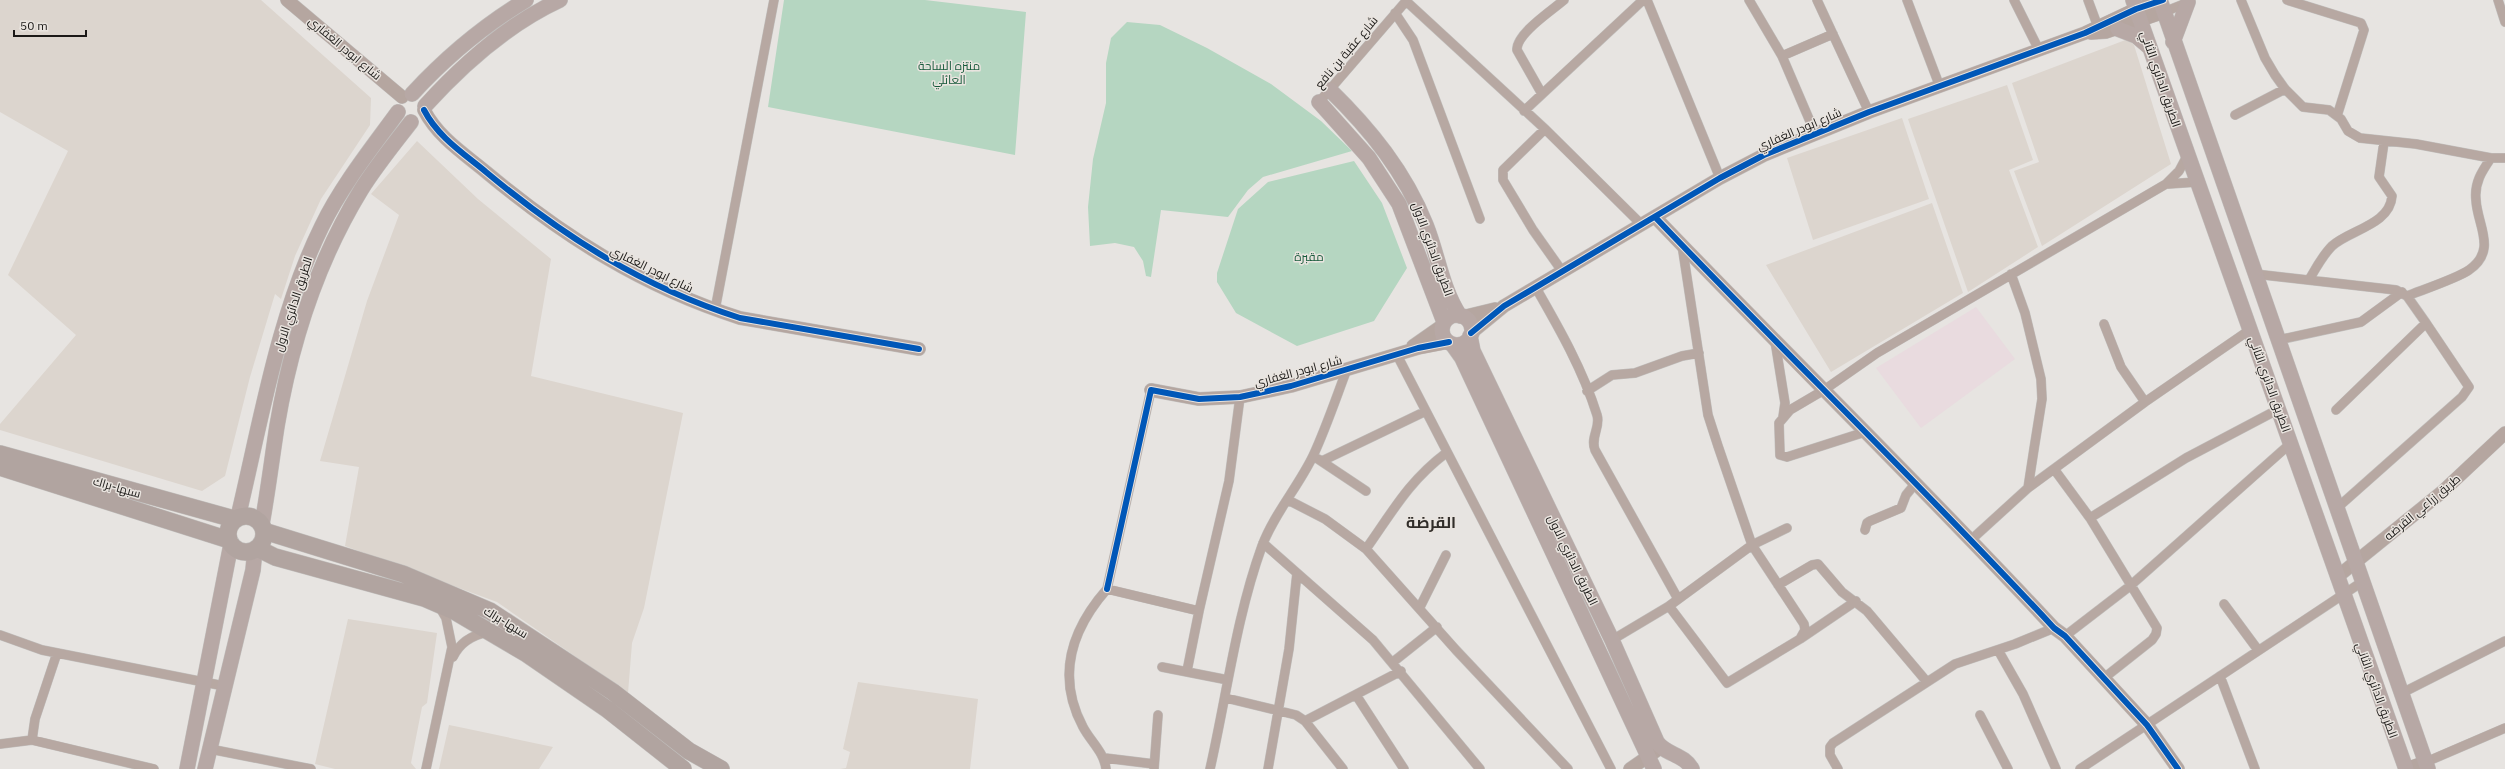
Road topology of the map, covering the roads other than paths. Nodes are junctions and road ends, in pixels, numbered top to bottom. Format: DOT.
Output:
graph roads {
  1 [pos="287,0"];
  2 [pos="526,0"];
  3 [pos="560,0"];
  4 [pos="774,0"];
  5 [pos="1407,0"];
  6 [pos="1564,0"];
  7 [pos="1643,0"];
  8 [pos="1647,0"];
  9 [pos="1749,0"];
  10 [pos="1817,0"];
  11 [pos="1907,0"];
  12 [pos="2014,0"];
  13 [pos="2088,0"];
  14 [pos="2242,0"];
  15 [pos="2287,0"];
  16 [pos="2498,0"];
  17 [pos="2190,1"];
  18 [pos="2162,3"];
  19 [pos="2136,10"];
  20 [pos="1395,13"];
  21 [pos="2505,22"];
  22 [pos="2098,27"];
  23 [pos="2118,29"];
  24 [pos="2085,33"];
  25 [pos="1833,34"];
  26 [pos="2173,42"];
  27 [pos="2150,48"];
  28 [pos="2039,50"];
  29 [pos="1782,56"];
  30 [pos="1940,87"];
  31 [pos="2285,89"];
  32 [pos="1330,90"];
  33 [pos="1542,94"];
  34 [pos="407,96"];
  35 [pos="1319,102"];
  36 [pos="425,108"];
  37 [pos="1524,110"];
  38 [pos="398,112"];
  39 [pos="1869,112"];
  40 [pos="2235,115"];
  41 [pos="2337,116"];
  42 [pos="413,122"];
  43 [pos="1545,129"];
  44 [pos="1815,133"];
  45 [pos="440,134"];
  46 [pos="2384,142"];
  47 [pos="2187,156"];
  48 [pos="2491,158"];
  49 [pos="2505,158"];
  50 [pos="1720,178"];
  51 [pos="2197,182"];
  52 [pos="2166,184"];
  53 [pos="1655,216"];
  54 [pos="1480,219"];
  55 [pos="1641,224"];
  56 [pos="1682,245"];
  57 [pos="1562,271"];
  58 [pos="2011,274"];
  59 [pos="2255,274"];
  60 [pos="2309,280"];
  61 [pos="1536,288"];
  62 [pos="2405,294"];
  63 [pos="1504,306"];
  64 [pos="715,310"];
  65 [pos="1461,316"];
  66 [pos="2426,323"];
  67 [pos="1444,324"];
  68 [pos="2104,324"];
  69 [pos="2251,329"];
  70 [pos="1470,335"];
  71 [pos="2278,340"];
  72 [pos="1775,341"];
  73 [pos="1450,343"];
  74 [pos="919,349"];
  75 [pos="1400,354"];
  76 [pos="1699,354"];
  77 [pos="1347,369"];
  78 [pos="1151,390"];
  79 [pos="1824,390"];
  80 [pos="1588,391"];
  81 [pos="1240,397"];
  82 [pos="2145,402"];
  83 [pos="2279,409"];
  84 [pos="2336,410"];
  85 [pos="1424,412"];
  86 [pos="1783,417"];
  87 [pos="1865,432"];
  88 [pos="2505,433"];
  89 [pos="2291,443"];
  90 [pos="1446,453"];
  91 [pos="0,454"];
  92 [pos="1313,456"];
  93 [pos="1322,461"];
  94 [pos="0,467"];
  95 [pos="2054,469"];
  96 [pos="1915,484"];
  97 [pos="2028,488"];
  98 [pos="1366,492"];
  99 [pos="1288,500"];
  100 [pos="2337,508"];
  101 [pos="236,518"];
  102 [pos="2090,518"];
  103 [pos="263,527"];
  104 [pos="1786,528"];
  105 [pos="1865,530"];
  106 [pos="1972,540"];
  107 [pos="230,542"];
  108 [pos="1263,543"];
  109 [pos="1752,545"];
  110 [pos="256,549"];
  111 [pos="1366,549"];
  112 [pos="1446,555"];
  113 [pos="2356,562"];
  114 [pos="1296,573"];
  115 [pos="2337,577"];
  116 [pos="2362,582"];
  117 [pos="1778,585"];
  118 [pos="2130,586"];
  119 [pos="1107,589"];
  120 [pos="2342,593"];
  121 [pos="1678,599"];
  122 [pos="1856,601"];
  123 [pos="2224,604"];
  124 [pos="439,605"];
  125 [pos="1669,606"];
  126 [pos="1420,607"];
  127 [pos="1199,611"];
  128 [pos="1437,627"];
  129 [pos="2054,628"];
  130 [pos="489,632"];
  131 [pos="0,635"];
  132 [pos="2065,636"];
  133 [pos="1800,639"];
  134 [pos="1612,640"];
  135 [pos="2505,641"];
  136 [pos="1998,650"];
  137 [pos="2258,650"];
  138 [pos="57,652"];
  139 [pos="451,662"];
  140 [pos="1393,662"];
  141 [pos="1162,667"];
  142 [pos="1187,671"];
  143 [pos="1401,671"];
  144 [pos="2220,676"];
  145 [pos="2104,678"];
  146 [pos="1228,680"];
  147 [pos="205,682"];
  148 [pos="1927,682"];
  149 [pos="224,686"];
  150 [pos="2402,693"];
  151 [pos="1356,695"];
  152 [pos="1226,698"];
  153 [pos="1280,709"];
  154 [pos="1158,715"];
  155 [pos="1980,715"];
  156 [pos="1305,722"];
  157 [pos="2146,725"];
  158 [pos="2505,728"];
  159 [pos="32,740"];
  160 [pos="0,744"];
  161 [pos="210,749"];
  162 [pos="1655,757"];
  163 [pos="1105,758"];
  164 [pos="2427,765"];
  165 [pos="1154,766"];
  166 [pos="154,769"];
  167 [pos="187,769"];
  168 [pos="205,769"];
  169 [pos="311,769"];
  170 [pos="426,769"];
  171 [pos="683,769"];
  172 [pos="721,769"];
  173 [pos="1106,769"];
  174 [pos="1210,769"];
  175 [pos="1268,769"];
  176 [pos="1342,769"];
  177 [pos="1404,769"];
  178 [pos="1480,769"];
  179 [pos="1568,769"];
  180 [pos="1611,769"];
  181 [pos="1630,769"];
  182 [pos="1692,769"];
  183 [pos="1838,769"];
  184 [pos="2008,769"];
  185 [pos="2056,769"];
  186 [pos="2080,769"];
  187 [pos="2178,769"];
  188 [pos="2255,769"];
  189 [pos="2406,769"];
  1 -- 34 [label="street, شارع ابودر الغفاري"];
  2 -- 34 [label="main road"];
  3 -- 36 [label="main road"];
  4 -- 64 [label="street"];
  5 -- 20 [label="street, شارع عقبة بن نافع"];
  5 -- 37 [label="street"];
  6 -- 33 [label="street"];
  7 -- 33 [label="street"];
  8 -- 50 [label="street"];
  9 -- 29 [label="street"];
  10 -- 25 [label="street"];
  11 -- 30 [label="street"];
  12 -- 28 [label="street"];
  13 -- 22 [label="street"];
  14 -- 31 [label="street"];
  15 -- 41 [label="street"];
  16 -- 21 [label="street"];
  17 -- 18 [label="street, شارع ابودر الغفاري"];
  17 -- 26 [label="main road"];
  18 -- 19 [label="street, شارع ابودر الغفاري"];
  18 -- 26 [label="main road, الطريق الدائري الثاني"];
  19 -- 22 [label="street, شارع ابودر الغفاري"];
  19 -- 23 [label="street, شارع ابودر الغفاري"];
  19 -- 27 [label="main road, الطريق الدائري الثاني"];
  20 -- 32 [label="street, شارع عقبة بن نافع"];
  20 -- 54 [label="street"];
  22 -- 24 [label="street, شارع ابودر الغفاري"];
  23 -- 24 [label="street, شارع ابودر الغفاري"];
  23 -- 27 [label="main road"];
  24 -- 28 [label="street, شارع ابودر الغفاري"];
  25 -- 29 [label="street"];
  25 -- 39 [label="street"];
  26 -- 59 [label="main road, الطريق الدائري الثاني"];
  27 -- 47 [label="main road, الطريق الدائري الثاني"];
  28 -- 30 [label="street, شارع ابودر الغفاري"];
  29 -- 44 [label="street"];
  30 -- 39 [label="street, شارع ابودر الغفاري"];
  31 -- 40 [label="street"];
  31 -- 41 [label="street"];
  32 -- 35 [label="street, شارع عقبة بن نافع"];
  32 -- 65 [label="main road, الطريق الدائري الاول"];
  33 -- 37 [label="street"];
  34 -- 36 [label="main road"];
  34 -- 38 [label="main road"];
  35 -- 67 [label="main road, الطريق الدائري الاول"];
  36 -- 42 [label="main road"];
  36 -- 45 [label="street, شارع ابودر الغفاري"];
  37 -- 43 [label="street"];
  38 -- 42 [label="main road"];
  38 -- 101 [label="main road, الطريق الدائري الاول"];
  39 -- 44 [label="street, شارع ابودر الغفاري"];
  41 -- 46 [label="street"];
  42 -- 45 [label="street, شارع ابودر الغفاري"];
  42 -- 103 [label="main road, الطريق الدائري الاول"];
  43 -- 55 [label="street"];
  43 -- 57 [label="street"];
  44 -- 50 [label="street, شارع ابودر الغفاري"];
  45 -- 64 [label="street, شارع ابودر الغفاري"];
  46 -- 48 [label="street"];
  46 -- 60 [label="street"];
  47 -- 51 [label="main road, الطريق الدائري الثاني"];
  47 -- 52 [label="street"];
  48 -- 49 [label="street"];
  48 -- 62 [label="street"];
  50 -- 53 [label="street, شارع ابودر الغفاري"];
  51 -- 52 [label="street"];
  51 -- 69 [label="main road, الطريق الدائري الثاني"];
  52 -- 58 [label="street"];
  53 -- 55 [label="street, شارع ابودر الغفاري"];
  53 -- 56 [label="street"];
  55 -- 57 [label="street, شارع ابودر الغفاري"];
  56 -- 72 [label="street"];
  56 -- 76 [label="street"];
  57 -- 61 [label="street, شارع ابودر الغفاري"];
  58 -- 79 [label="street"];
  58 -- 97 [label="street"];
  59 -- 60 [label="street"];
  59 -- 71 [label="main road, الطريق الدائري الثاني"];
  60 -- 62 [label="street"];
  61 -- 63 [label="street, شارع ابودر الغفاري"];
  61 -- 80 [label="street"];
  62 -- 66 [label="street"];
  62 -- 71 [label="street"];
  63 -- 65 [label="street, شارع ابودر الغفاري"];
  63 -- 70 [label="street, شارع ابودر الغفاري"];
  64 -- 74 [label="street, شارع ابودر الغفاري"];
  65 -- 67 [label="main road"];
  65 -- 70 [label="main road"];
  66 -- 84 [label="street"];
  66 -- 100 [label="street"];
  67 -- 73 [label="main road"];
  67 -- 75 [label="street, شارع ابودر الغفاري"];
  68 -- 82 [label="street"];
  69 -- 82 [label="street"];
  69 -- 83 [label="main road, الطريق الدائري الثاني"];
  70 -- 73 [label="main road"];
  70 -- 134 [label="main road, الطريق الدائري الاول"];
  71 -- 100 [label="main road, الطريق الدائري الثاني"];
  72 -- 79 [label="street"];
  72 -- 86 [label="street"];
  73 -- 75 [label="street, شارع ابودر الغفاري"];
  73 -- 162 [label="main road, الطريق الدائري الاول"];
  75 -- 77 [label="street, شارع ابودر الغفاري"];
  75 -- 85 [label="street"];
  76 -- 80 [label="street"];
  76 -- 109 [label="street"];
  77 -- 81 [label="street, شارع ابودر الغفاري"];
  77 -- 92 [label="street"];
  78 -- 81 [label="street, شارع ابودر الغفاري"];
  78 -- 119 [label="street"];
  79 -- 86 [label="street"];
  79 -- 87 [label="street"];
  80 -- 121 [label="street"];
  81 -- 127 [label="street"];
  82 -- 95 [label="street"];
  83 -- 89 [label="main road, الطريق الدائري الثاني"];
  83 -- 102 [label="street"];
  85 -- 90 [label="street"];
  85 -- 93 [label="street"];
  86 -- 87 [label="street"];
  87 -- 96 [label="street"];
  88 -- 113 [label="street, طريق زراعي القرضه"];
  89 -- 115 [label="main road, الطريق الدائري الثاني"];
  89 -- 118 [label="street"];
  90 -- 111 [label="street"];
  90 -- 180 [label="street"];
  91 -- 101 [label="highway, سبها-براك"];
  92 -- 93 [label="street"];
  92 -- 99 [label="street"];
  93 -- 98 [label="street"];
  94 -- 107 [label="highway, سبها-براك"];
  95 -- 97 [label="street"];
  95 -- 102 [label="street"];
  96 -- 105 [label="street"];
  96 -- 106 [label="street"];
  97 -- 106 [label="street"];
  99 -- 108 [label="street"];
  99 -- 111 [label="street"];
  100 -- 113 [label="main road, الطريق الدائري الثاني"];
  101 -- 103 [label="highway"];
  101 -- 107 [label="highway"];
  102 -- 118 [label="street"];
  103 -- 110 [label="highway"];
  103 -- 172 [label="highway, سبها-براك"];
  104 -- 109 [label="street"];
  106 -- 129 [label="street"];
  107 -- 110 [label="highway"];
  107 -- 147 [label="main road"];
  108 -- 114 [label="street"];
  108 -- 146 [label="street"];
  109 -- 117 [label="street"];
  109 -- 121 [label="street"];
  110 -- 124 [label="highway, سبها-براك"];
  110 -- 149 [label="main road"];
  111 -- 126 [label="street"];
  112 -- 126 [label="street"];
  113 -- 115 [label="street, طريق زراعي القرضه"];
  113 -- 116 [label="main road, الطريق الدائري الثاني"];
  114 -- 140 [label="street"];
  114 -- 153 [label="street"];
  115 -- 120 [label="main road, الطريق الدائري الثاني"];
  116 -- 120 [label="street"];
  116 -- 150 [label="main road, الطريق الدائري الثاني"];
  117 -- 122 [label="street"];
  117 -- 133 [label="street"];
  118 -- 132 [label="street"];
  118 -- 145 [label="street"];
  119 -- 127 [label="street"];
  119 -- 163 [label="street"];
  120 -- 137 [label="street"];
  120 -- 189 [label="main road, الطريق الدائري الثاني"];
  121 -- 125 [label="street"];
  122 -- 133 [label="street"];
  122 -- 148 [label="street"];
  123 -- 137 [label="street"];
  124 -- 130 [label="highway, سبها-براك"];
  124 -- 139 [label="street"];
  125 -- 133 [label="street"];
  125 -- 134 [label="street"];
  126 -- 128 [label="street"];
  127 -- 142 [label="street"];
  128 -- 140 [label="street"];
  128 -- 179 [label="street"];
  129 -- 132 [label="street"];
  129 -- 136 [label="street"];
  130 -- 139 [label="street"];
  130 -- 171 [label="highway, سبها-براك"];
  131 -- 138 [label="street"];
  132 -- 145 [label="street"];
  134 -- 162 [label="main road, الطريق الدائري الاول"];
  135 -- 150 [label="street"];
  136 -- 148 [label="street"];
  136 -- 185 [label="street"];
  137 -- 144 [label="street"];
  138 -- 147 [label="street"];
  138 -- 159 [label="street"];
  139 -- 170 [label="street"];
  140 -- 143 [label="street"];
  141 -- 142 [label="street"];
  142 -- 146 [label="street"];
  143 -- 151 [label="street"];
  143 -- 178 [label="street"];
  144 -- 157 [label="street"];
  144 -- 188 [label="street"];
  145 -- 157 [label="street"];
  146 -- 152 [label="street"];
  147 -- 149 [label="street"];
  147 -- 167 [label="main road"];
  148 -- 183 [label="street"];
  149 -- 161 [label="main road"];
  150 -- 164 [label="main road, الطريق الدائري الثاني"];
  151 -- 156 [label="street"];
  151 -- 177 [label="street"];
  152 -- 153 [label="street"];
  152 -- 174 [label="street"];
  153 -- 156 [label="street"];
  153 -- 175 [label="street"];
  154 -- 165 [label="street"];
  155 -- 184 [label="street"];
  156 -- 176 [label="street"];
  157 -- 186 [label="street"];
  157 -- 187 [label="street"];
  158 -- 164 [label="street"];
  159 -- 160 [label="street"];
  159 -- 166 [label="street"];
  161 -- 168 [label="main road"];
  161 -- 169 [label="street"];
  162 -- 181 [label="street"];
  162 -- 182 [label="main road"];
  163 -- 165 [label="street"];
  163 -- 173 [label="street"];
  164 -- 189 [label="street"];
}
